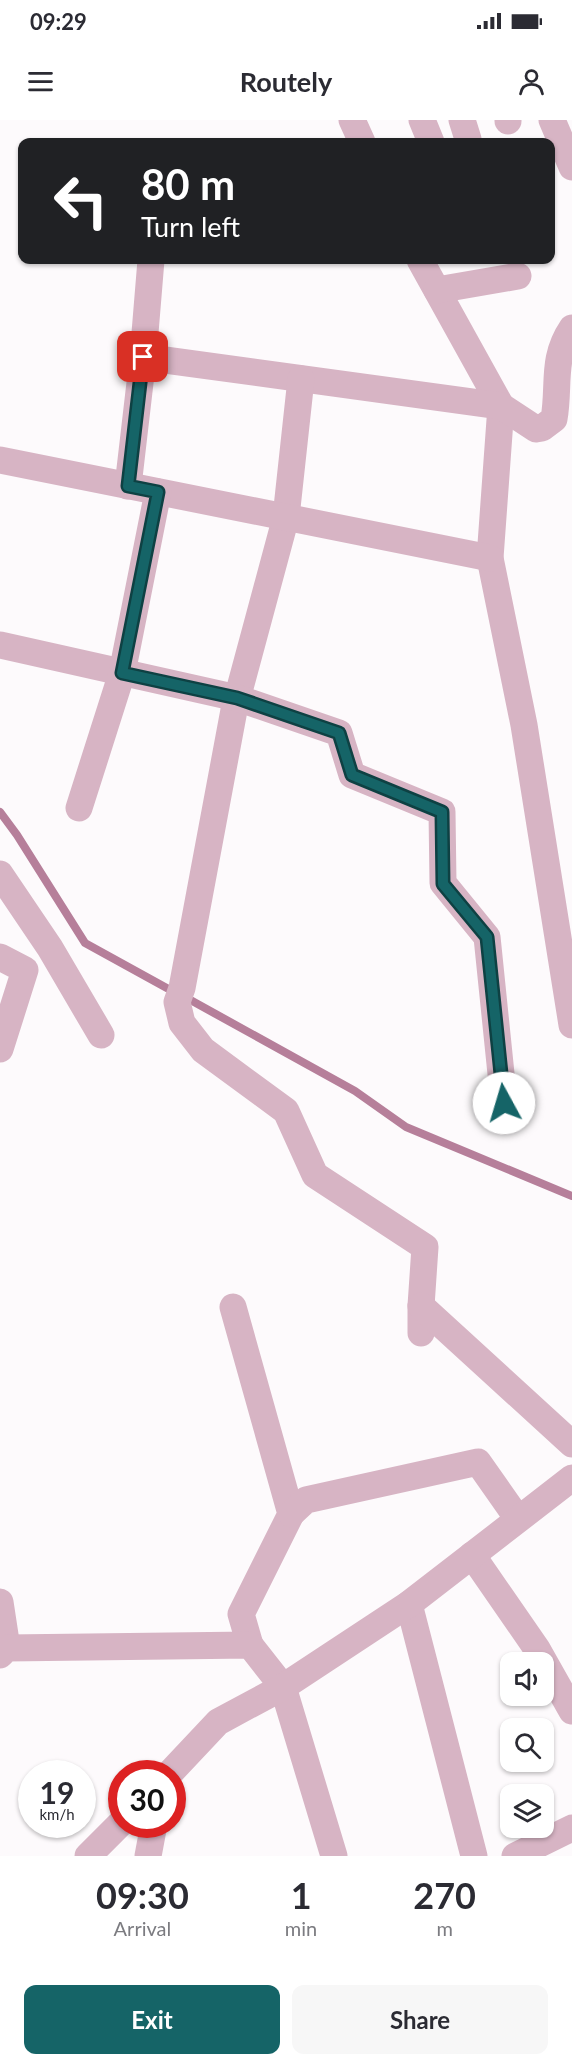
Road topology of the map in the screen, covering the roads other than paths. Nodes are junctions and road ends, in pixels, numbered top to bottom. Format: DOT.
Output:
graph roads {
  1 [pos="352,120"];
  2 [pos="422,120"];
  3 [pos="552,120"];
  4 [pos="360,138"];
  5 [pos="429,138"];
  6 [pos="572,167"];
  7 [pos="151,264"];
  8 [pos="422,264"];
  9 [pos="518,276"];
  10 [pos="437,290"];
  11 [pos="572,328"];
  12 [pos="143,357"];
  13 [pos="301,379"];
  14 [pos="501,406"];
  15 [pos="0,460"];
  16 [pos="128,486"];
  17 [pos="158,492"];
  18 [pos="285,517"];
  19 [pos="490,558"];
  20 [pos="0,645"];
  21 [pos="122,673"];
  22 [pos="237,698"];
  23 [pos="79,808"];
  24 [pos="0,874"];
  25 [pos="0,957"];
  26 [pos="572,1025"];
  27 [pos="101,1035"];
  28 [pos="0,1049"];
  29 [pos="504,1103"];
  30 [pos="421,1306"];
  31 [pos="233,1307"];
  32 [pos="421,1333"];
  33 [pos="572,1444"];
  34 [pos="572,1478"];
  35 [pos="291,1514"];
  36 [pos="518,1519"];
  37 [pos="472,1555"];
  38 [pos="0,1602"];
  39 [pos="409,1604"];
  40 [pos="250,1646"];
  41 [pos="4,1651"];
  42 [pos="283,1687"];
  43 [pos="572,1711"];
  44 [pos="182,1760"];
  45 [pos="572,1828"];
  46 [pos="108,1836"];
  47 [pos="151,1838"];
  48 [pos="88,1856"];
  49 [pos="148,1856"];
  50 [pos="334,1856"];
  51 [pos="474,1856"];
  52 [pos="515,1856"];
  1 -- 4 [label="street"];
  2 -- 5 [label="street"];
  3 -- 6 [label="street"];
  7 -- 12 [label="street"];
  8 -- 10 [label="street"];
  9 -- 10 [label="street"];
  10 -- 14 [label="street"];
  11 -- 14 [label="street"];
  12 -- 13 [label="street"];
  12 -- 16 [label="street"];
  13 -- 14 [label="street"];
  13 -- 18 [label="street"];
  14 -- 19 [label="street"];
  15 -- 16 [label="street"];
  16 -- 17 [label="street"];
  17 -- 18 [label="street"];
  17 -- 21 [label="street"];
  18 -- 19 [label="street"];
  18 -- 22 [label="street"];
  19 -- 26 [label="street"];
  20 -- 21 [label="street"];
  21 -- 22 [label="street"];
  21 -- 23 [label="street"];
  22 -- 29 [label="street"];
  22 -- 30 [label="street"];
  24 -- 27 [label="street"];
  25 -- 28 [label="street"];
  30 -- 32 [label="street"];
  30 -- 33 [label="street"];
  31 -- 35 [label="street"];
  34 -- 36 [label="street"];
  35 -- 36 [label="street"];
  35 -- 40 [label="street"];
  36 -- 37 [label="street"];
  37 -- 39 [label="street"];
  37 -- 43 [label="street"];
  38 -- 41 [label="street"];
  39 -- 42 [label="street"];
  39 -- 51 [label="street"];
  40 -- 41 [label="street"];
  40 -- 42 [label="street"];
  42 -- 44 [label="street"];
  42 -- 50 [label="street"];
  45 -- 52 [label="street"];
  46 -- 48 [label="street"];
  47 -- 49 [label="street"];
}
